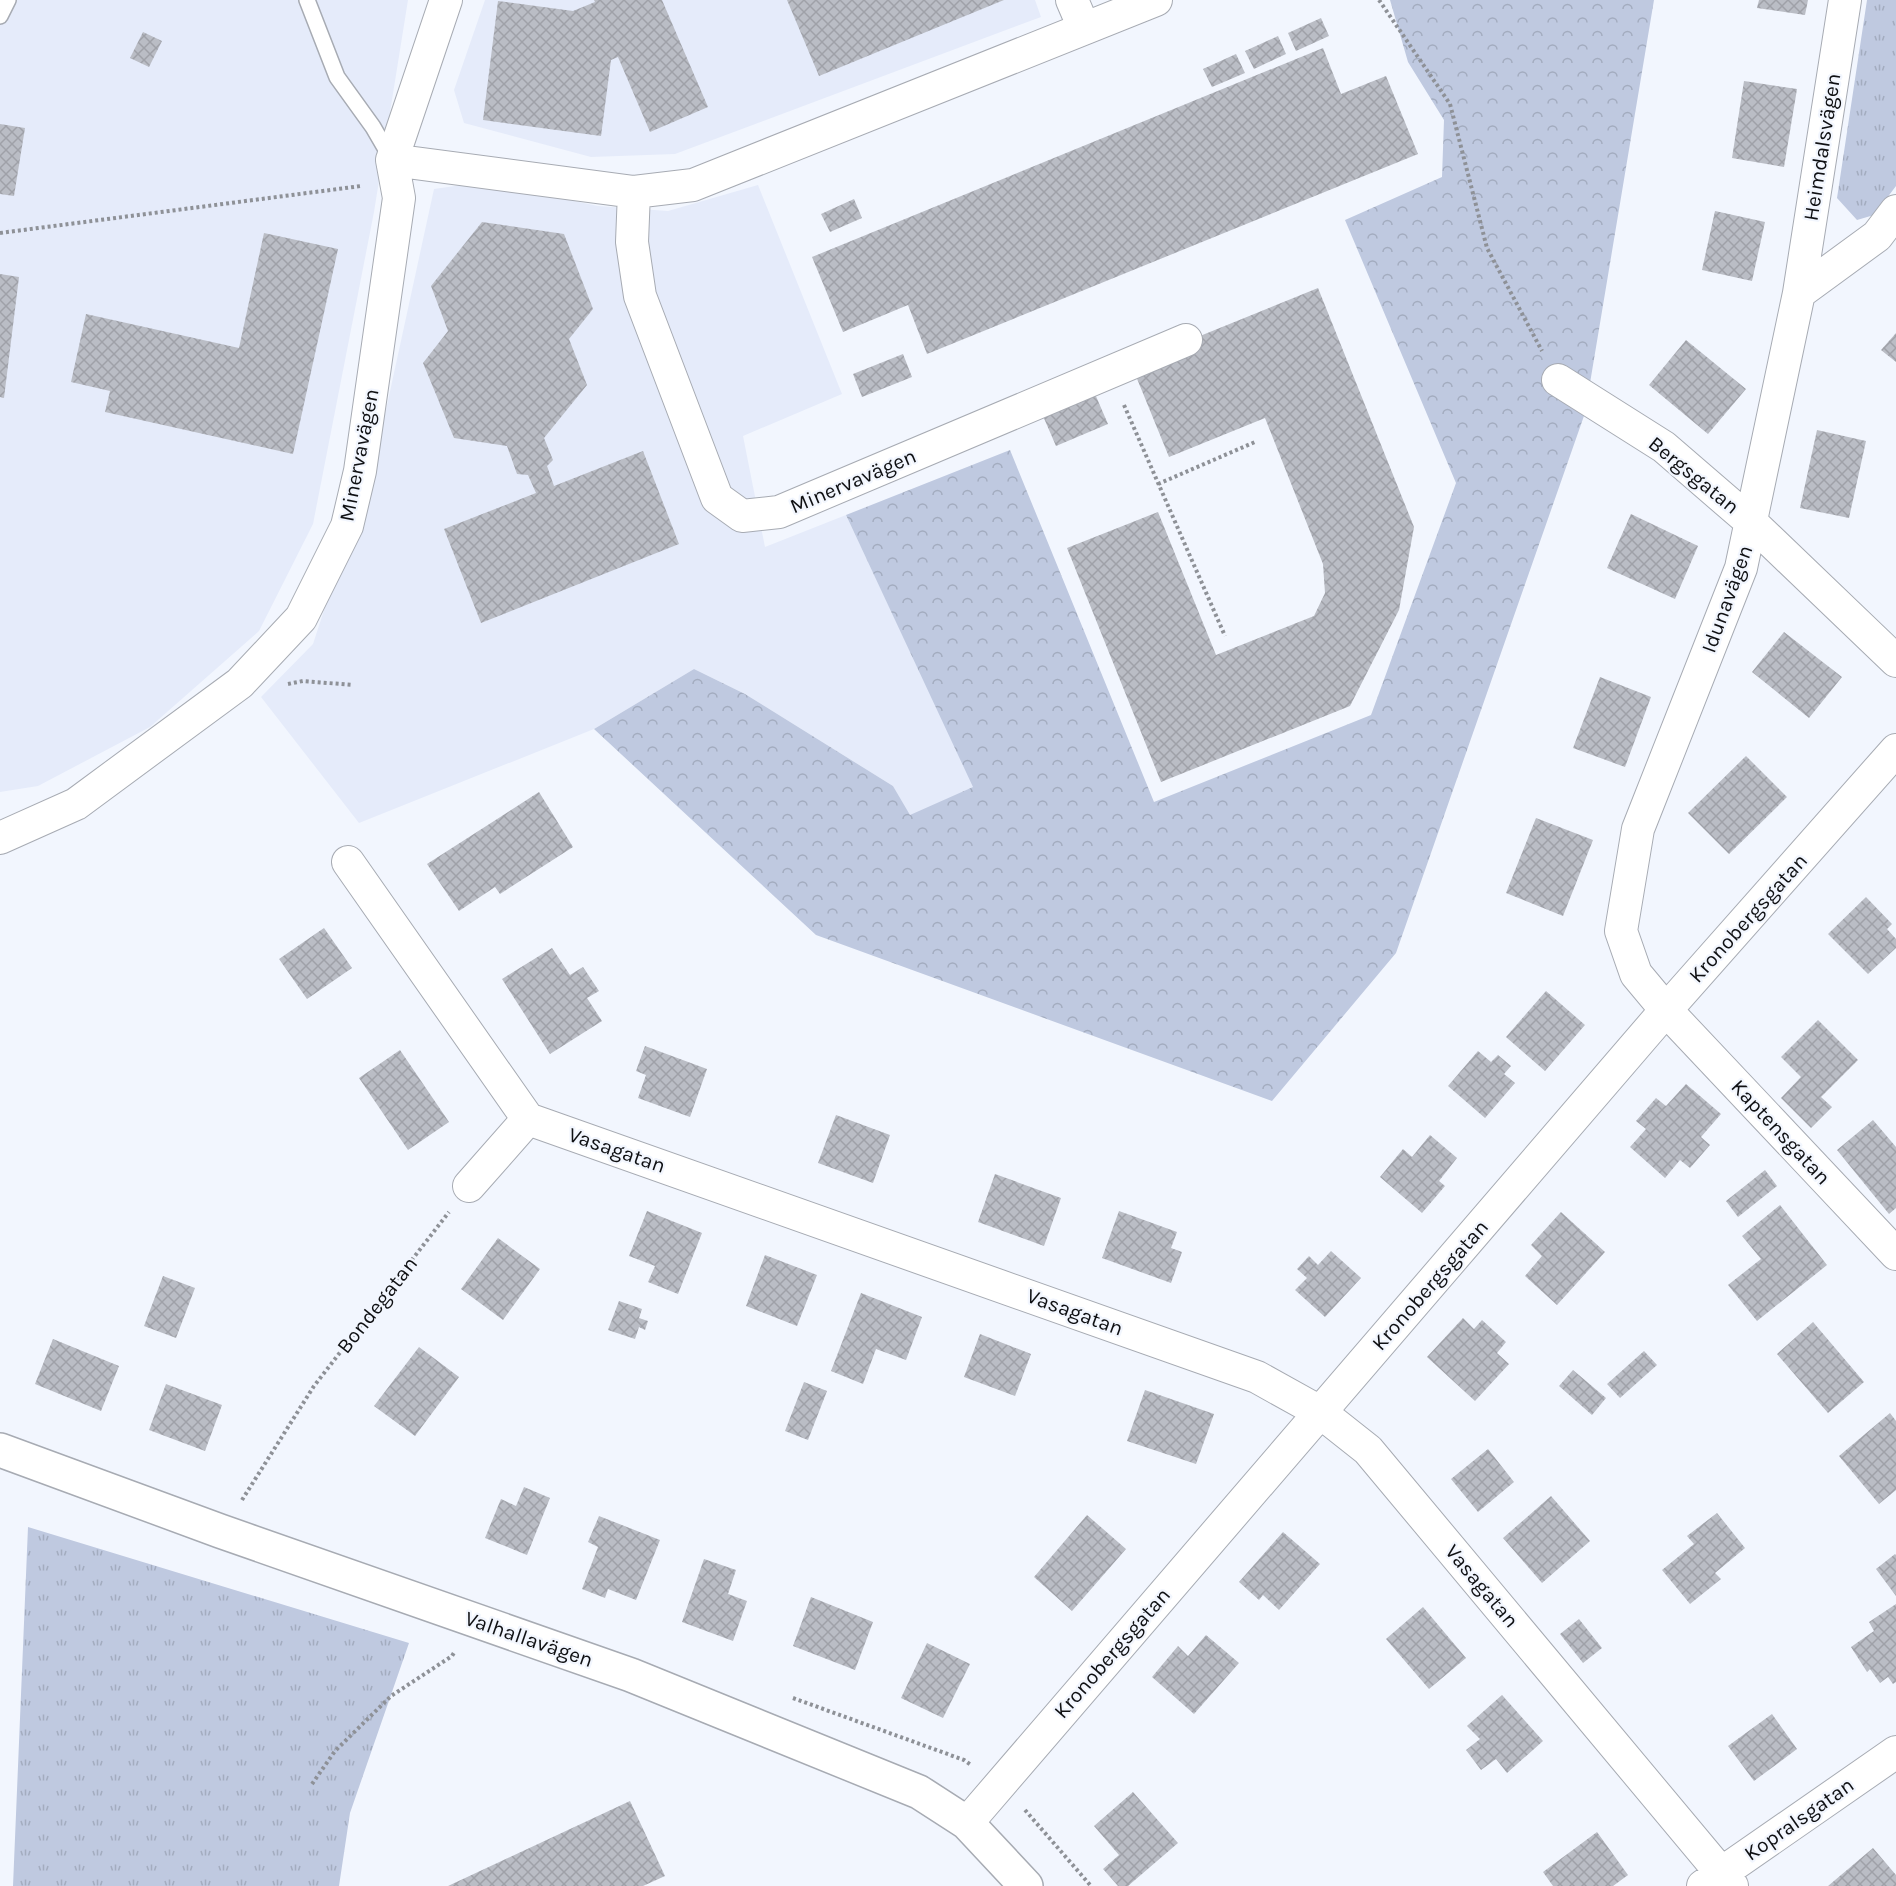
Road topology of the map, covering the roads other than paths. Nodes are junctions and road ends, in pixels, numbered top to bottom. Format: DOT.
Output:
graph roads {
  1 [pos="8,0"];
  2 [pos="307,0"];
  3 [pos="446,0"];
  4 [pos="1072,0"];
  5 [pos="1156,0"];
  6 [pos="1845,0"];
  7 [pos="0,16"];
  8 [pos="1084,28"];
  9 [pos="392,160"];
  10 [pos="634,192"];
  11 [pos="1896,211"];
  12 [pos="1799,293"];
  13 [pos="1186,340"];
  14 [pos="1558,380"];
  15 [pos="1752,523"];
  16 [pos="1896,661"];
  17 [pos="1896,750"];
  18 [pos="0,838"];
  19 [pos="348,862"];
  20 [pos="1666,1010"];
  21 [pos="528,1119"];
  22 [pos="469,1186"];
  23 [pos="1896,1254"];
  24 [pos="1320,1412"];
  25 [pos="0,1450"];
  26 [pos="1896,1752"];
  27 [pos="967,1823"];
  28 [pos="1718,1882"];
  29 [pos="1026,1886"];
  1 -- 7 [label="lane"];
  2 -- 9 [label="lane"];
  3 -- 9 [label="street, Minervavägen"];
  4 -- 8 [label="street"];
  5 -- 8 [label="street"];
  6 -- 12 [label="street, Heimdalsvägen"];
  8 -- 10 [label="street"];
  9 -- 10 [label="street"];
  9 -- 18 [label="street, Minervavägen"];
  10 -- 13 [label="street, Minervavägen"];
  11 -- 12 [label="street"];
  12 -- 15 [label="street, Idunavägen"];
  14 -- 15 [label="street, Bergsgatan"];
  15 -- 16 [label="street, Bergsgatan"];
  15 -- 20 [label="street, Idunavägen"];
  17 -- 20 [label="street, Kronobergsgatan"];
  19 -- 21 [label="street"];
  20 -- 23 [label="street, Kaptensgatan"];
  20 -- 24 [label="street, Kronobergsgatan"];
  21 -- 22 [label="street"];
  21 -- 24 [label="street, Vasagatan"];
  24 -- 27 [label="street, Kronobergsgatan"];
  24 -- 28 [label="street, Vasagatan"];
  25 -- 27 [label="street, Valhallavägen"];
  26 -- 28 [label="street, Kopralsgatan"];
  27 -- 29 [label="street, Valhallavägen"];
}
